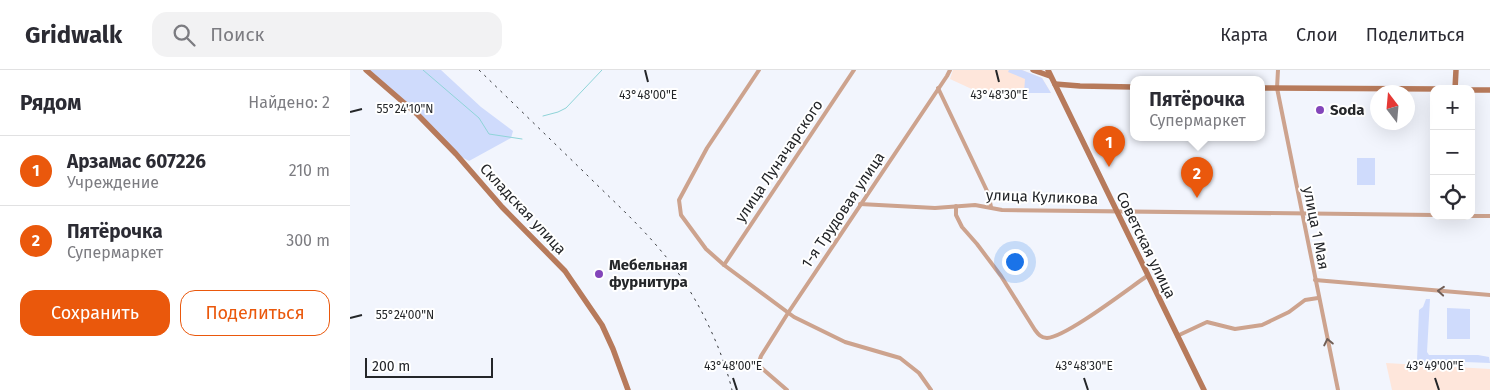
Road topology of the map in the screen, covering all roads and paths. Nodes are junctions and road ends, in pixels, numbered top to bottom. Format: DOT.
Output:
graph roads {
  1 [pos="366,70"];
  2 [pos="759,70"];
  3 [pos="854,70"];
  4 [pos="950,70"];
  5 [pos="1033,70"];
  6 [pos="1278,70"];
  7 [pos="1456,70"];
  8 [pos="1049,73"];
  9 [pos="1055,84"];
  10 [pos="1455,85"];
  11 [pos="1130,87"];
  12 [pos="938,88"];
  13 [pos="1265,88"];
  14 [pos="1278,88"];
  15 [pos="1430,89"];
  16 [pos="1475,90"];
  17 [pos="1490,90"];
  18 [pos="860,204"];
  19 [pos="956,206"];
  20 [pos="991,207"];
  21 [pos="1116,211"];
  22 [pos="1302,214"];
  23 [pos="1430,215"];
  24 [pos="1475,216"];
  25 [pos="1490,216"];
  26 [pos="724,265"];
  27 [pos="1147,276"];
  28 [pos="1315,280"];
  29 [pos="1490,295"];
  30 [pos="1318,298"];
  31 [pos="788,313"];
  32 [pos="1177,337"];
  33 [pos="628,390"];
  34 [pos="787,390"];
  35 [pos="931,390"];
  36 [pos="1204,390"];
  37 [pos="1338,390"];
  1 -- 33 [label="street, Складская улица"];
  2 -- 26 [label="street"];
  3 -- 26 [label="street, улица Луначарского"];
  4 -- 12 [label="street, 1-я Трудовая улица"];
  5 -- 8 [label="street"];
  6 -- 14 [label="street, улица 1 Мая"];
  7 -- 10 [label="street"];
  8 -- 9 [label="street, Советская улица"];
  9 -- 11 [label="street"];
  9 -- 21 [label="street, Советская улица"];
  12 -- 18 [label="street, 1-я Трудовая улица"];
  12 -- 20 [label="street"];
  13 -- 14 [label="street"];
  14 -- 15 [label="street"];
  14 -- 22 [label="street, улица 1 Мая"];
  16 -- 17 [label="street"];
  18 -- 19 [label="street, улица Куликова"];
  18 -- 31 [label="street, 1-я Трудовая улица"];
  19 -- 20 [label="street, улица Куликова"];
  19 -- 27 [label="street"];
  20 -- 21 [label="street, улица Куликова"];
  21 -- 22 [label="street, улица Куликова"];
  21 -- 27 [label="street, Советская улица"];
  22 -- 23 [label="street, улица Куликова"];
  22 -- 28 [label="street, улица 1 Мая"];
  24 -- 25 [label="street"];
  26 -- 31 [label="street"];
  27 -- 32 [label="street, Советская улица"];
  29 -- 28 [label="street, one-way"];
  28 -- 30 [label="street, улица 1 Мая"];
  30 -- 32 [label="street"];
  37 -- 30 [label="street, улица 1 Мая, one-way"];
  31 -- 34 [label="street, 1-я Трудовая улица"];
  31 -- 35 [label="street"];
  32 -- 36 [label="street, Советская улица"];
}
